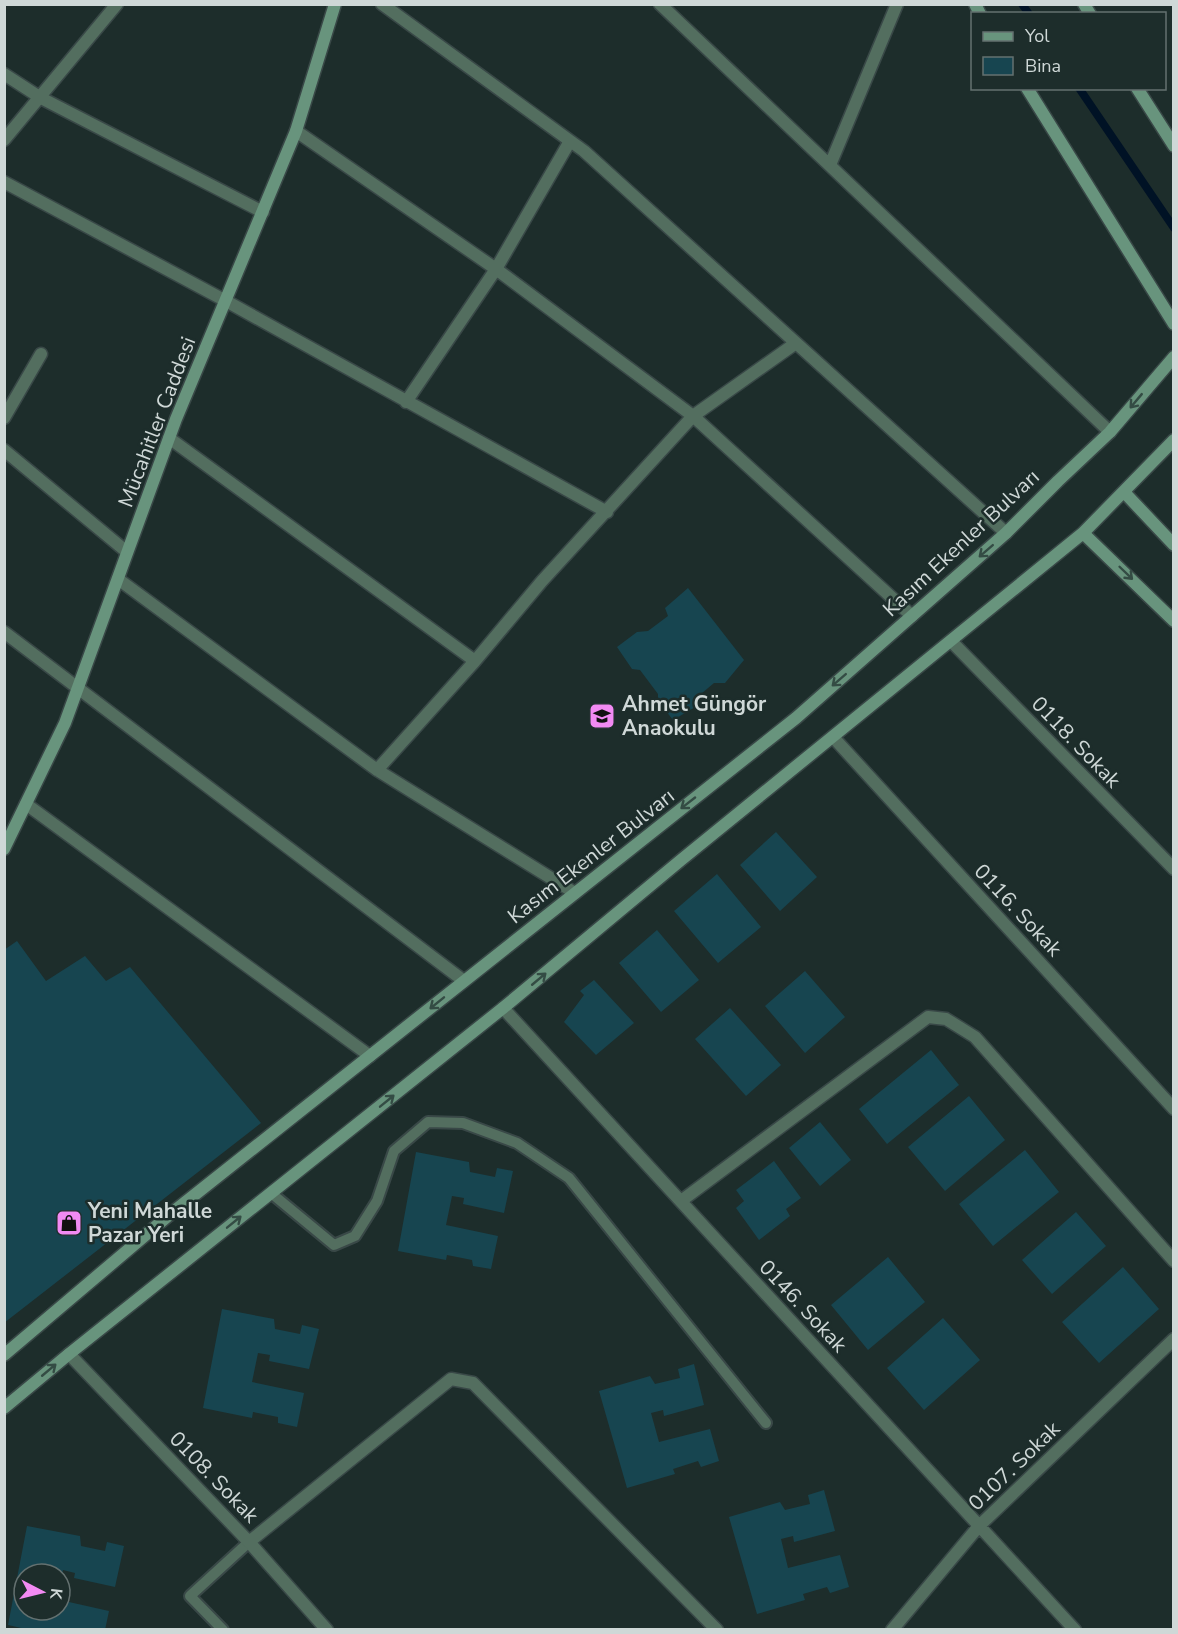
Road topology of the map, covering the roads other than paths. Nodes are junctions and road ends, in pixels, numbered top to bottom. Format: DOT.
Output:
graph roads {
  1 [pos="117,4"];
  2 [pos="334,4"];
  3 [pos="382,4"];
  4 [pos="660,4"];
  5 [pos="897,4"];
  6 [pos="4,74"];
  7 [pos="1028,90"];
  8 [pos="1138,90"];
  9 [pos="41,98"];
  10 [pos="296,131"];
  11 [pos="4,140"];
  12 [pos="570,141"];
  13 [pos="1173,146"];
  14 [pos="830,165"];
  15 [pos="4,182"];
  16 [pos="263,212"];
  17 [pos="496,269"];
  18 [pos="226,301"];
  19 [pos="1173,324"];
  20 [pos="796,343"];
  21 [pos="41,354"];
  22 [pos="1173,357"];
  23 [pos="406,402"];
  24 [pos="693,416"];
  25 [pos="4,417"];
  26 [pos="1110,432"];
  27 [pos="169,438"];
  28 [pos="1173,440"];
  29 [pos="4,450"];
  30 [pos="1124,492"];
  31 [pos="607,512"];
  32 [pos="1006,533"];
  33 [pos="1083,533"];
  34 [pos="1173,545"];
  35 [pos="128,552"];
  36 [pos="118,579"];
  37 [pos="912,616"];
  38 [pos="1173,621"];
  39 [pos="4,632"];
  40 [pos="951,641"];
  41 [pos="475,661"];
  42 [pos="77,689"];
  43 [pos="833,737"];
  44 [pos="377,770"];
  45 [pos="26,804"];
  46 [pos="6,842"];
  47 [pos="1173,869"];
  48 [pos="574,893"];
  49 [pos="464,981"];
  50 [pos="503,1008"];
  51 [pos="370,1056"];
  52 [pos="1173,1109"];
  53 [pos="271,1193"];
  54 [pos="681,1202"];
  55 [pos="1173,1261"];
  56 [pos="1173,1339"];
  57 [pos="69,1354"];
  58 [pos="4,1355"];
  59 [pos="4,1408"];
  60 [pos="766,1423"];
  61 [pos="979,1526"];
  62 [pos="249,1542"];
  63 [pos="223,1629"];
  64 [pos="327,1629"];
  65 [pos="717,1629"];
  66 [pos="891,1629"];
  67 [pos="1074,1629"];
  1 -- 9 [label="street"];
  2 -- 10 [label="street, Mücahitler Caddesi"];
  3 -- 12 [label="street"];
  4 -- 14 [label="street"];
  5 -- 14 [label="street"];
  6 -- 9 [label="street"];
  7 -- 19 [label="street"];
  8 -- 13 [label="street"];
  9 -- 11 [label="street"];
  9 -- 16 [label="street"];
  10 -- 16 [label="street, Mücahitler Caddesi"];
  10 -- 17 [label="street"];
  12 -- 17 [label="street"];
  12 -- 20 [label="street"];
  14 -- 26 [label="street"];
  15 -- 18 [label="street"];
  16 -- 18 [label="street, Mücahitler Caddesi"];
  17 -- 23 [label="street"];
  17 -- 24 [label="street"];
  18 -- 23 [label="street"];
  18 -- 27 [label="street, Mücahitler Caddesi"];
  20 -- 24 [label="street"];
  20 -- 32 [label="street"];
  21 -- 25 [label="street"];
  22 -- 26 [label="street, Kasım Ekenler Bulvarı, one-way"];
  23 -- 31 [label="street"];
  24 -- 31 [label="street"];
  24 -- 37 [label="street"];
  26 -- 32 [label="street, Kasım Ekenler Bulvarı"];
  27 -- 35 [label="street, Mücahitler Caddesi"];
  27 -- 41 [label="street"];
  28 -- 30 [label="street"];
  29 -- 35 [label="street"];
  30 -- 33 [label="street"];
  30 -- 34 [label="street"];
  31 -- 41 [label="street"];
  32 -- 37 [label="street, Kasım Ekenler Bulvarı, one-way"];
  33 -- 38 [label="street, one-way"];
  33 -- 40 [label="street"];
  35 -- 36 [label="street, Mücahitler Caddesi"];
  36 -- 42 [label="street, Mücahitler Caddesi"];
  36 -- 44 [label="street"];
  37 -- 48 [label="street, Kasım Ekenler Bulvarı, one-way"];
  39 -- 42 [label="street"];
  40 -- 43 [label="street"];
  40 -- 47 [label="street, 0118. Sokak"];
  41 -- 44 [label="street"];
  42 -- 45 [label="street, Mücahitler Caddesi"];
  42 -- 49 [label="street"];
  50 -- 43 [label="street, one-way"];
  43 -- 52 [label="street, 0116. Sokak"];
  44 -- 48 [label="street"];
  45 -- 46 [label="street, Mücahitler Caddesi"];
  45 -- 51 [label="street"];
  48 -- 49 [label="street, Kasım Ekenler Bulvarı"];
  49 -- 51 [label="street, Kasım Ekenler Bulvarı, one-way"];
  53 -- 50 [label="street, one-way"];
  50 -- 54 [label="street, 0146. Sokak"];
  51 -- 58 [label="street, Kasım Ekenler Bulvarı"];
  57 -- 53 [label="street, one-way"];
  53 -- 60 [label="lane"];
  54 -- 55 [label="street"];
  54 -- 61 [label="street, 0146. Sokak"];
  56 -- 61 [label="street, 0107. Sokak"];
  59 -- 57 [label="street, one-way"];
  57 -- 62 [label="street, 0108. Sokak"];
  61 -- 66 [label="street, 0107. Sokak"];
  61 -- 67 [label="street, 0146. Sokak"];
  62 -- 63 [label="lane"];
  62 -- 64 [label="street, 0108. Sokak"];
  62 -- 65 [label="street"];
}
